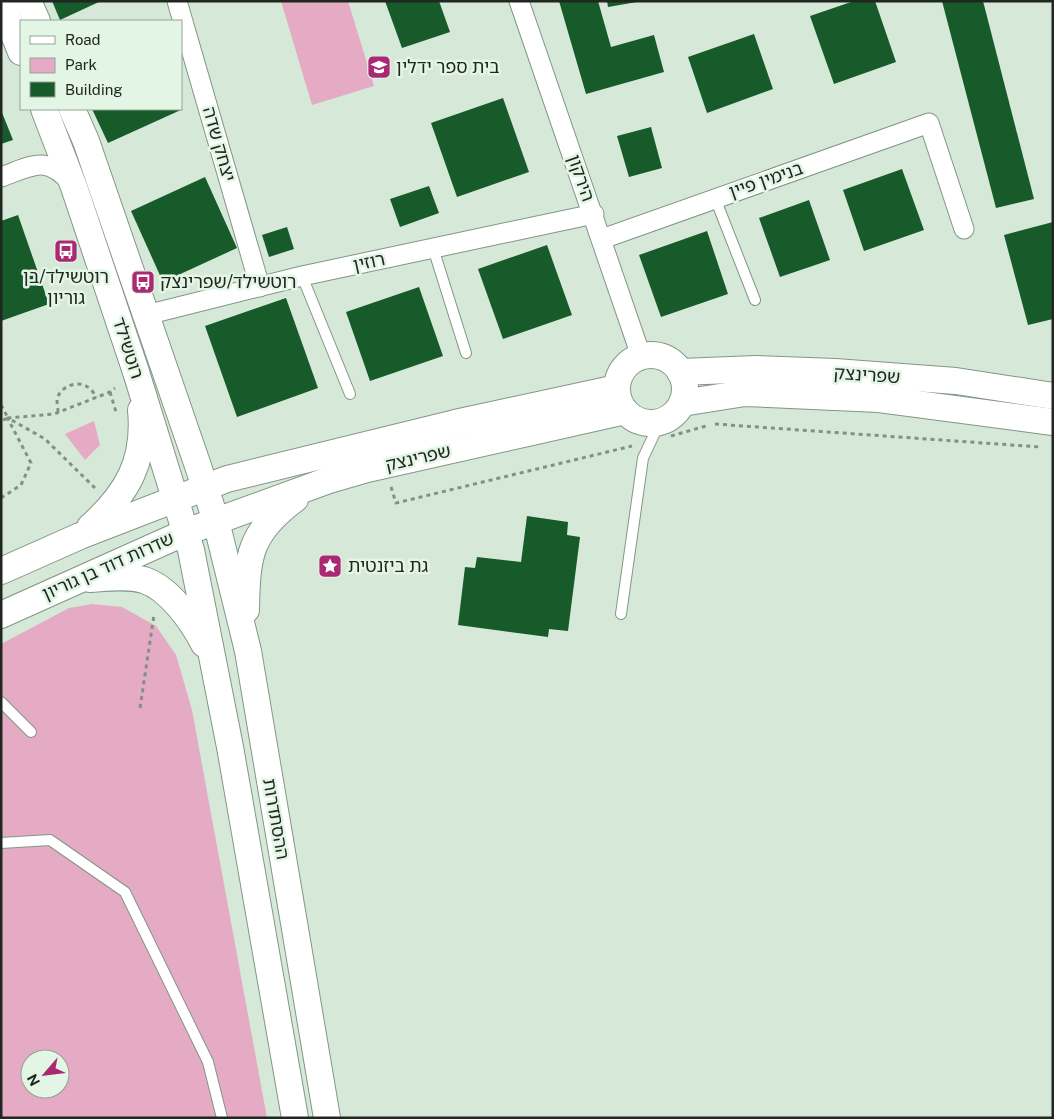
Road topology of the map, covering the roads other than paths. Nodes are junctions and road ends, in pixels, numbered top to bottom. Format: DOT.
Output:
graph roads {
  1 [pos="28,1"];
  2 [pos="177,1"];
  3 [pos="519,1"];
  4 [pos="1,2"];
  5 [pos="37,20"];
  6 [pos="20,50"];
  7 [pos="44,110"];
  8 [pos="72,110"];
  9 [pos="1,177"];
  10 [pos="74,187"];
  11 [pos="715,198"];
  12 [pos="594,214"];
  13 [pos="964,229"];
  14 [pos="602,239"];
  15 [pos="433,248"];
  16 [pos="302,276"];
  17 [pos="260,287"];
  18 [pos="755,300"];
  19 [pos="146,315"];
  20 [pos="466,353"];
  21 [pos="642,356"];
  22 [pos="136,372"];
  23 [pos="680,372"];
  24 [pos="350,394"];
  25 [pos="1053,396"];
  26 [pos="621,400"];
  27 [pos="682,402"];
  28 [pos="1053,422"];
  29 [pos="656,432"];
  30 [pos="328,480"];
  31 [pos="205,487"];
  32 [pos="176,498"];
  33 [pos="216,521"];
  34 [pos="186,532"];
  35 [pos="80,536"];
  36 [pos="1,571"];
  37 [pos="60,587"];
  38 [pos="621,614"];
  39 [pos="1,615"];
  40 [pos="248,650"];
  41 [pos="216,674"];
  42 [pos="1,702"];
  43 [pos="31,732"];
  44 [pos="1,843"];
  45 [pos="222,1118"];
  46 [pos="294,1118"];
  47 [pos="327,1118"];
  1 -- 5 [label="main road"];
  2 -- 17 [label="street, יצחק שדה"];
  3 -- 12 [label="street, הירקון"];
  4 -- 6 [label="main road"];
  7 -- 10 [label="main road, רוטשילד"];
  8 -- 19 [label="main road, רוטשילד"];
  9 -- 10 [label="street"];
  10 -- 22 [label="main road, רוטשילד"];
  11 -- 13 [label="street, בנימין פיין"];
  11 -- 14 [label="street, בנימין פיין"];
  11 -- 18 [label="lane"];
  12 -- 14 [label="street, הירקון"];
  12 -- 15 [label="street, רוזין"];
  14 -- 21 [label="street, הירקון"];
  15 -- 16 [label="street, רוזין"];
  15 -- 20 [label="lane"];
  16 -- 17 [label="street, רוזין"];
  16 -- 24 [label="lane"];
  17 -- 19 [label="street, רוזין"];
  19 -- 31 [label="main road, רוטשילד"];
  21 -- 23 [label="main road"];
  21 -- 26 [label="main road"];
  22 -- 32 [label="main road, רוטשילד"];
  22 -- 35 [label="main road"];
  23 -- 25 [label="main road, שפרינצק"];
  23 -- 27 [label="main road"];
  26 -- 29 [label="main road"];
  26 -- 30 [label="main road, שפרינצק"];
  26 -- 31 [label="main road, שפרינצק"];
  27 -- 28 [label="main road, שפרינצק"];
  27 -- 29 [label="main road"];
  29 -- 38 [label="lane"];
  30 -- 33 [label="main road, שפרינצק"];
  30 -- 40 [label="main road"];
  31 -- 32 [label="main road, שדרות דוד בן גוריון"];
  31 -- 33 [label="main road, רוטשילד"];
  32 -- 34 [label="main road, רוטשילד"];
  32 -- 35 [label="main road, שדרות דוד בן גוריון"];
  33 -- 34 [label="main road, שדרות דוד בן גוריון"];
  33 -- 40 [label="main road, ההסתדרות"];
  34 -- 37 [label="main road, שדרות דוד בן גוריון"];
  34 -- 41 [label="main road, ההסתדרות"];
  35 -- 36 [label="main road, שדרות דוד בן גוריון"];
  37 -- 39 [label="main road, שדרות דוד בן גוריון"];
  37 -- 41 [label="main road"];
  40 -- 47 [label="main road, ההסתדרות"];
  41 -- 46 [label="main road, ההסתדרות"];
  42 -- 43 [label="lane"];
  44 -- 45 [label="lane"];
}
